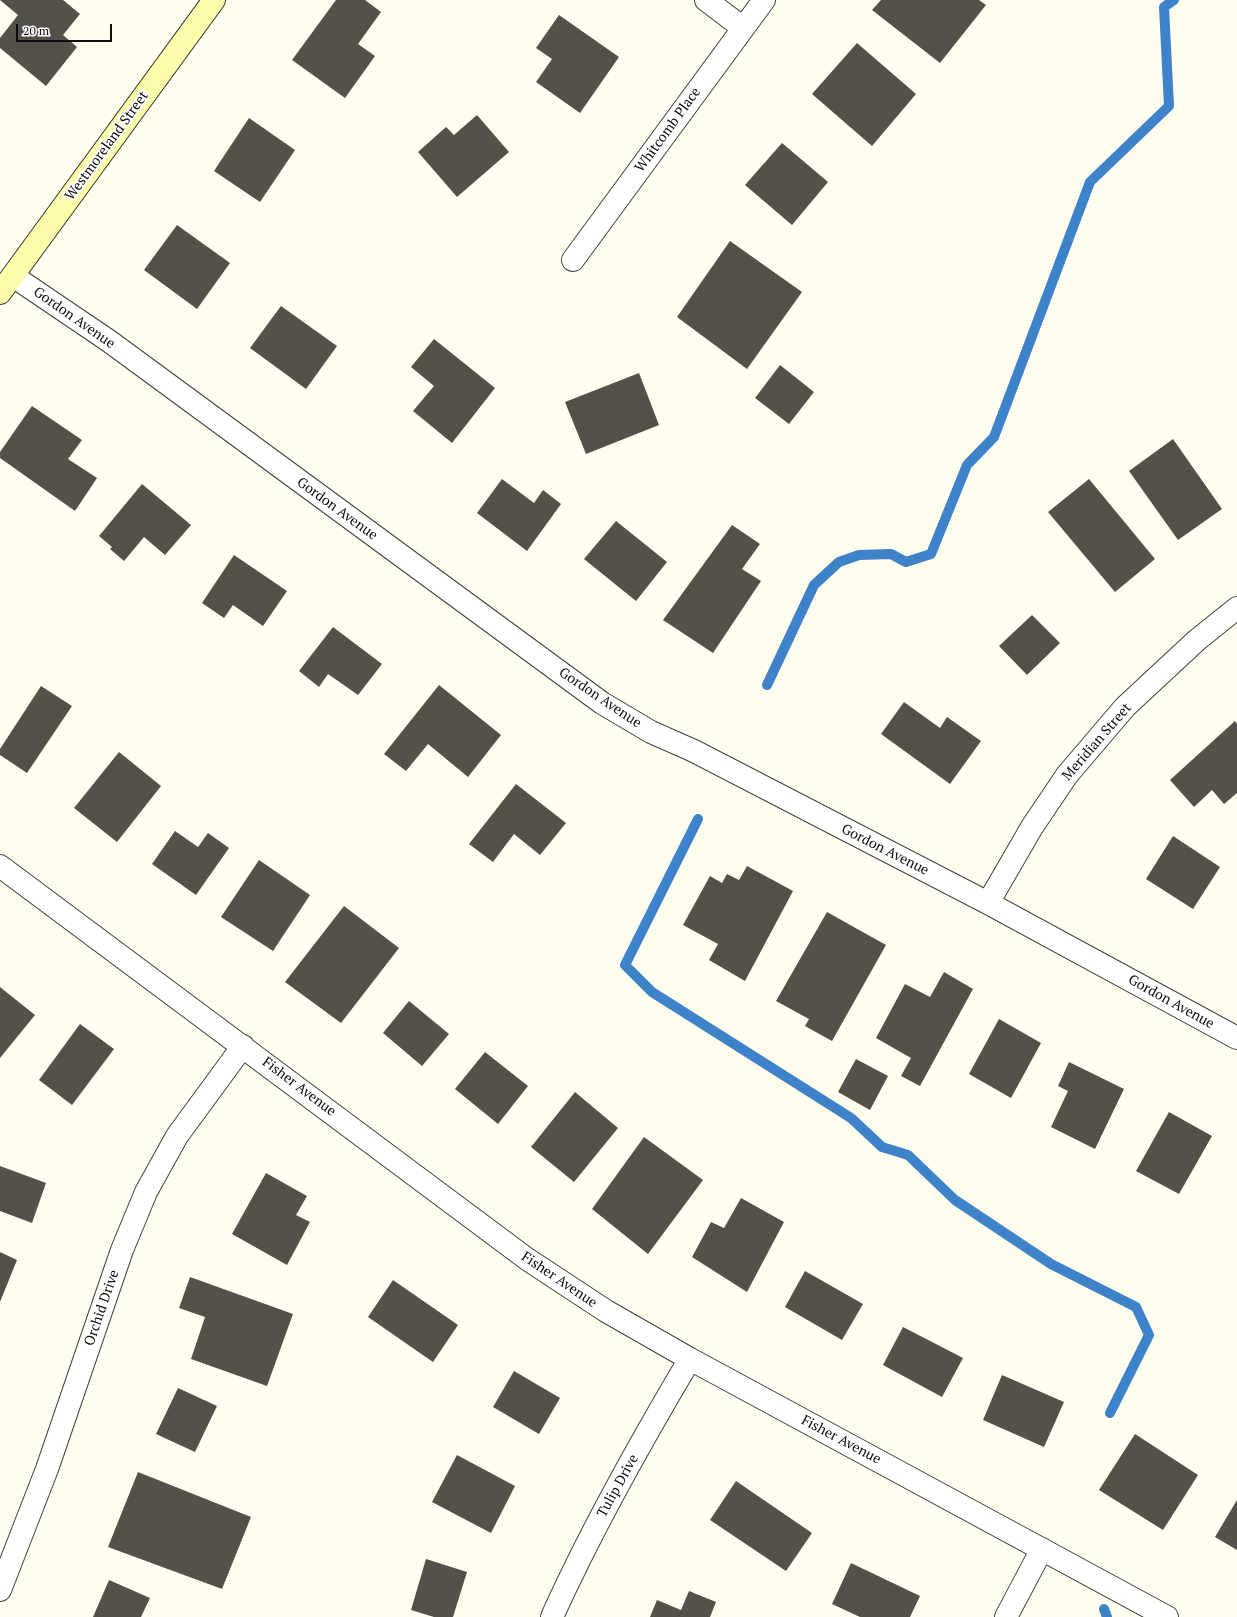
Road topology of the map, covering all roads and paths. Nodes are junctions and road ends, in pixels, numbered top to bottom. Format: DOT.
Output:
graph roads {
  1 [pos="214,0"];
  2 [pos="706,0"];
  3 [pos="764,0"];
  4 [pos="743,28"];
  5 [pos="572,260"];
  6 [pos="6,284"];
  7 [pos="1237,608"];
  8 [pos="0,866"];
  9 [pos="988,903"];
  10 [pos="1237,1038"];
  11 [pos="243,1046"];
  12 [pos="690,1359"];
  13 [pos="1042,1549"];
  14 [pos="0,1590"];
  15 [pos="552,1617"];
  16 [pos="1006,1617"];
  17 [pos="1167,1617"];
  1 -- 6 [label="main road, Westmoreland Street"];
  2 -- 4 [label="street"];
  3 -- 4 [label="street, Whitcomb Place"];
  4 -- 5 [label="street, Whitcomb Place"];
  6 -- 9 [label="street, Gordon Avenue"];
  7 -- 9 [label="street, Meridian Street"];
  8 -- 11 [label="street, Fisher Avenue"];
  9 -- 10 [label="street, Gordon Avenue"];
  11 -- 12 [label="street, Fisher Avenue"];
  11 -- 14 [label="street, Orchid Drive"];
  12 -- 13 [label="street, Fisher Avenue"];
  12 -- 15 [label="street, Tulip Drive"];
  13 -- 16 [label="street"];
  13 -- 17 [label="street, Fisher Avenue"];
}
